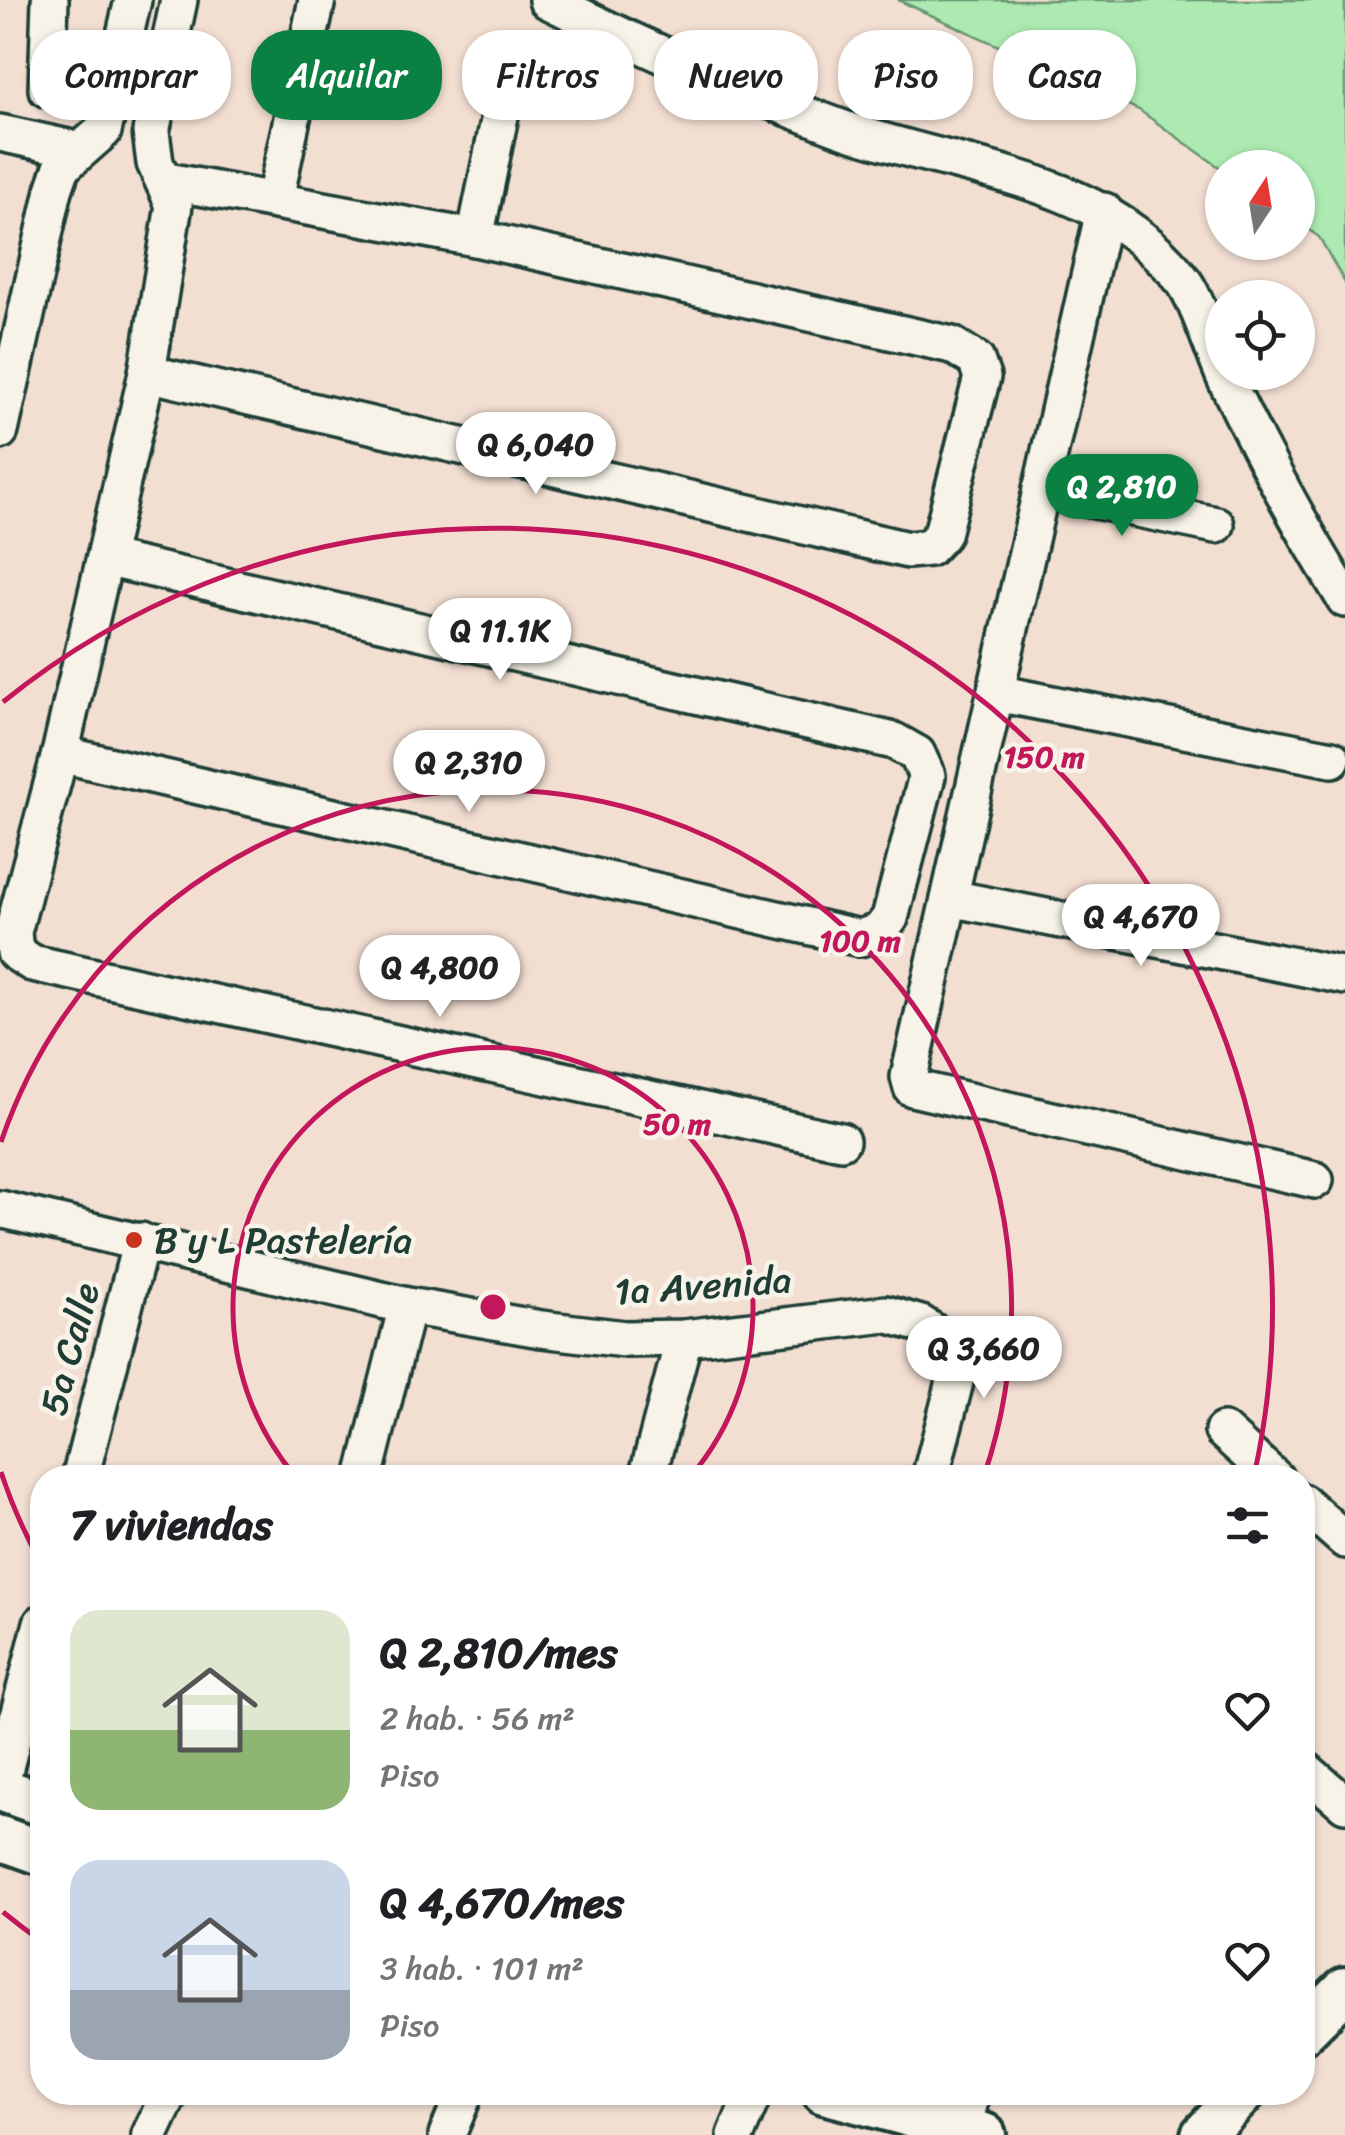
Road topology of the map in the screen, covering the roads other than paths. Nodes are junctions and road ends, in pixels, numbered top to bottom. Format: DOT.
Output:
graph roads {
  1 [pos="50,0"];
  2 [pos="133,0"];
  3 [pos="178,0"];
  4 [pos="317,0"];
  5 [pos="547,0"];
  6 [pos="49,30"];
  7 [pos="499,120"];
  8 [pos="0,133"];
  9 [pos="78,150"];
  10 [pos="167,181"];
  11 [pos="275,199"];
  12 [pos="1104,211"];
  13 [pos="476,238"];
  14 [pos="10,343"];
  15 [pos="147,373"];
  16 [pos="0,430"];
  17 [pos="1042,489"];
  18 [pos="1216,525"];
  19 [pos="105,558"];
  20 [pos="1345,599"];
  21 [pos="996,694"];
  22 [pos="60,754"];
  23 [pos="1332,759"];
  24 [pos="950,898"];
  25 [pos="1345,976"];
  26 [pos="841,1141"];
  27 [pos="1315,1180"];
  28 [pos="0,1209"];
  29 [pos="142,1241"];
  30 [pos="407,1306"];
  31 [pos="684,1338"];
  32 [pos="1223,1431"];
  33 [pos="83,1465"];
  34 [pos="367,1465"];
  35 [pos="650,1465"];
  36 [pos="933,1465"];
  37 [pos="1261,1465"];
  38 [pos="1315,1513"];
  39 [pos="1345,1540"];
  40 [pos="30,1671"];
  41 [pos="1315,1778"];
  42 [pos="0,1788"];
  43 [pos="30,1799"];
  44 [pos="1345,1804"];
  45 [pos="0,1838"];
  46 [pos="30,1848"];
  47 [pos="1345,1988"];
  48 [pos="1315,2018"];
  49 [pos="164,2105"];
  50 [pos="460,2105"];
  51 [pos="749,2105"];
  52 [pos="903,2105"];
  53 [pos="1232,2105"];
  54 [pos="973,2119"];
  55 [pos="150,2135"];
  56 [pos="447,2135"];
  57 [pos="736,2135"];
  58 [pos="1203,2135"];
  1 -- 6 [label="street"];
  2 -- 9 [label="street"];
  3 -- 10 [label="street"];
  4 -- 11 [label="street"];
  5 -- 12 [label="street"];
  7 -- 13 [label="street"];
  8 -- 9 [label="street"];
  9 -- 14 [label="street"];
  10 -- 11 [label="street"];
  10 -- 15 [label="street"];
  11 -- 13 [label="street"];
  12 -- 17 [label="street"];
  12 -- 20 [label="street"];
  13 -- 15 [label="street"];
  14 -- 16 [label="street"];
  15 -- 19 [label="street"];
  17 -- 18 [label="street"];
  17 -- 21 [label="street"];
  19 -- 22 [label="street"];
  19 -- 22 [label="street"];
  21 -- 23 [label="street"];
  21 -- 24 [label="street"];
  22 -- 26 [label="street"];
  24 -- 25 [label="street"];
  24 -- 27 [label="street"];
  28 -- 29 [label="street, 1a Avenida"];
  29 -- 30 [label="street, 1a Avenida"];
  29 -- 33 [label="street, 5a Calle"];
  30 -- 31 [label="street, 1a Avenida"];
  30 -- 34 [label="street"];
  31 -- 35 [label="street"];
  31 -- 36 [label="street, 1a Avenida"];
  32 -- 37 [label="street"];
  38 -- 39 [label="street"];
  40 -- 42 [label="street"];
  41 -- 44 [label="street"];
  42 -- 43 [label="street"];
  45 -- 46 [label="street"];
  47 -- 48 [label="street"];
  49 -- 55 [label="street"];
  50 -- 56 [label="street"];
  51 -- 57 [label="street"];
  52 -- 54 [label="street"];
  53 -- 58 [label="street"];
}
